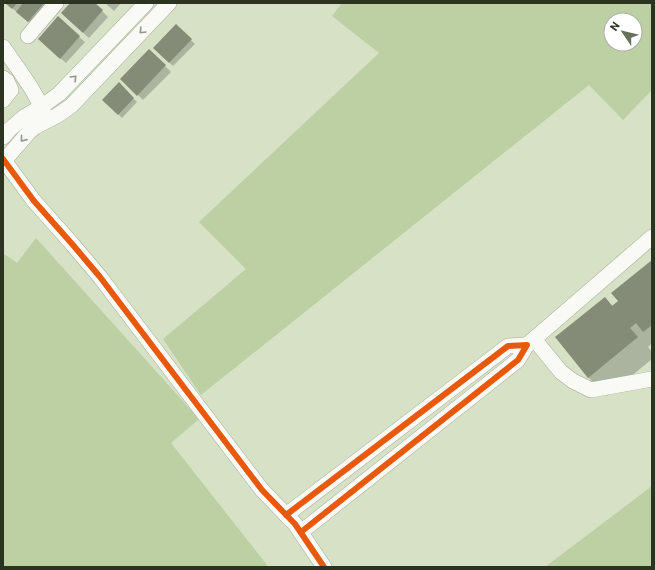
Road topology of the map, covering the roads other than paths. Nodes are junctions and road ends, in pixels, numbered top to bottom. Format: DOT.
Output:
graph roads {
  1 [pos="56,3"];
  2 [pos="146,3"];
  3 [pos="170,3"];
  4 [pos="28,36"];
  5 [pos="3,47"];
  6 [pos="3,78"];
  7 [pos="3,100"];
  8 [pos="44,114"];
  9 [pos="3,137"];
  10 [pos="3,161"];
  11 [pos="652,237"];
  12 [pos="530,342"];
  13 [pos="652,379"];
  14 [pos="401,428"];
  15 [pos="412,444"];
  16 [pos="286,515"];
  17 [pos="301,532"];
  18 [pos="324,567"];
  1 -- 4 [label="street"];
  8 -- 2 [label="street, one-way"];
  3 -- 8 [label="street, one-way"];
  5 -- 8 [label="street"];
  6 -- 7 [label="street"];
  8 -- 9 [label="street"];
  8 -- 10 [label="street, one-way"];
  10 -- 16 [label="street"];
  11 -- 12 [label="street"];
  12 -- 13 [label="street"];
  12 -- 14 [label="street"];
  12 -- 15 [label="street"];
  14 -- 15 [label="street"];
  14 -- 16 [label="street"];
  15 -- 17 [label="street"];
  16 -- 17 [label="street"];
  17 -- 18 [label="street"];
}
